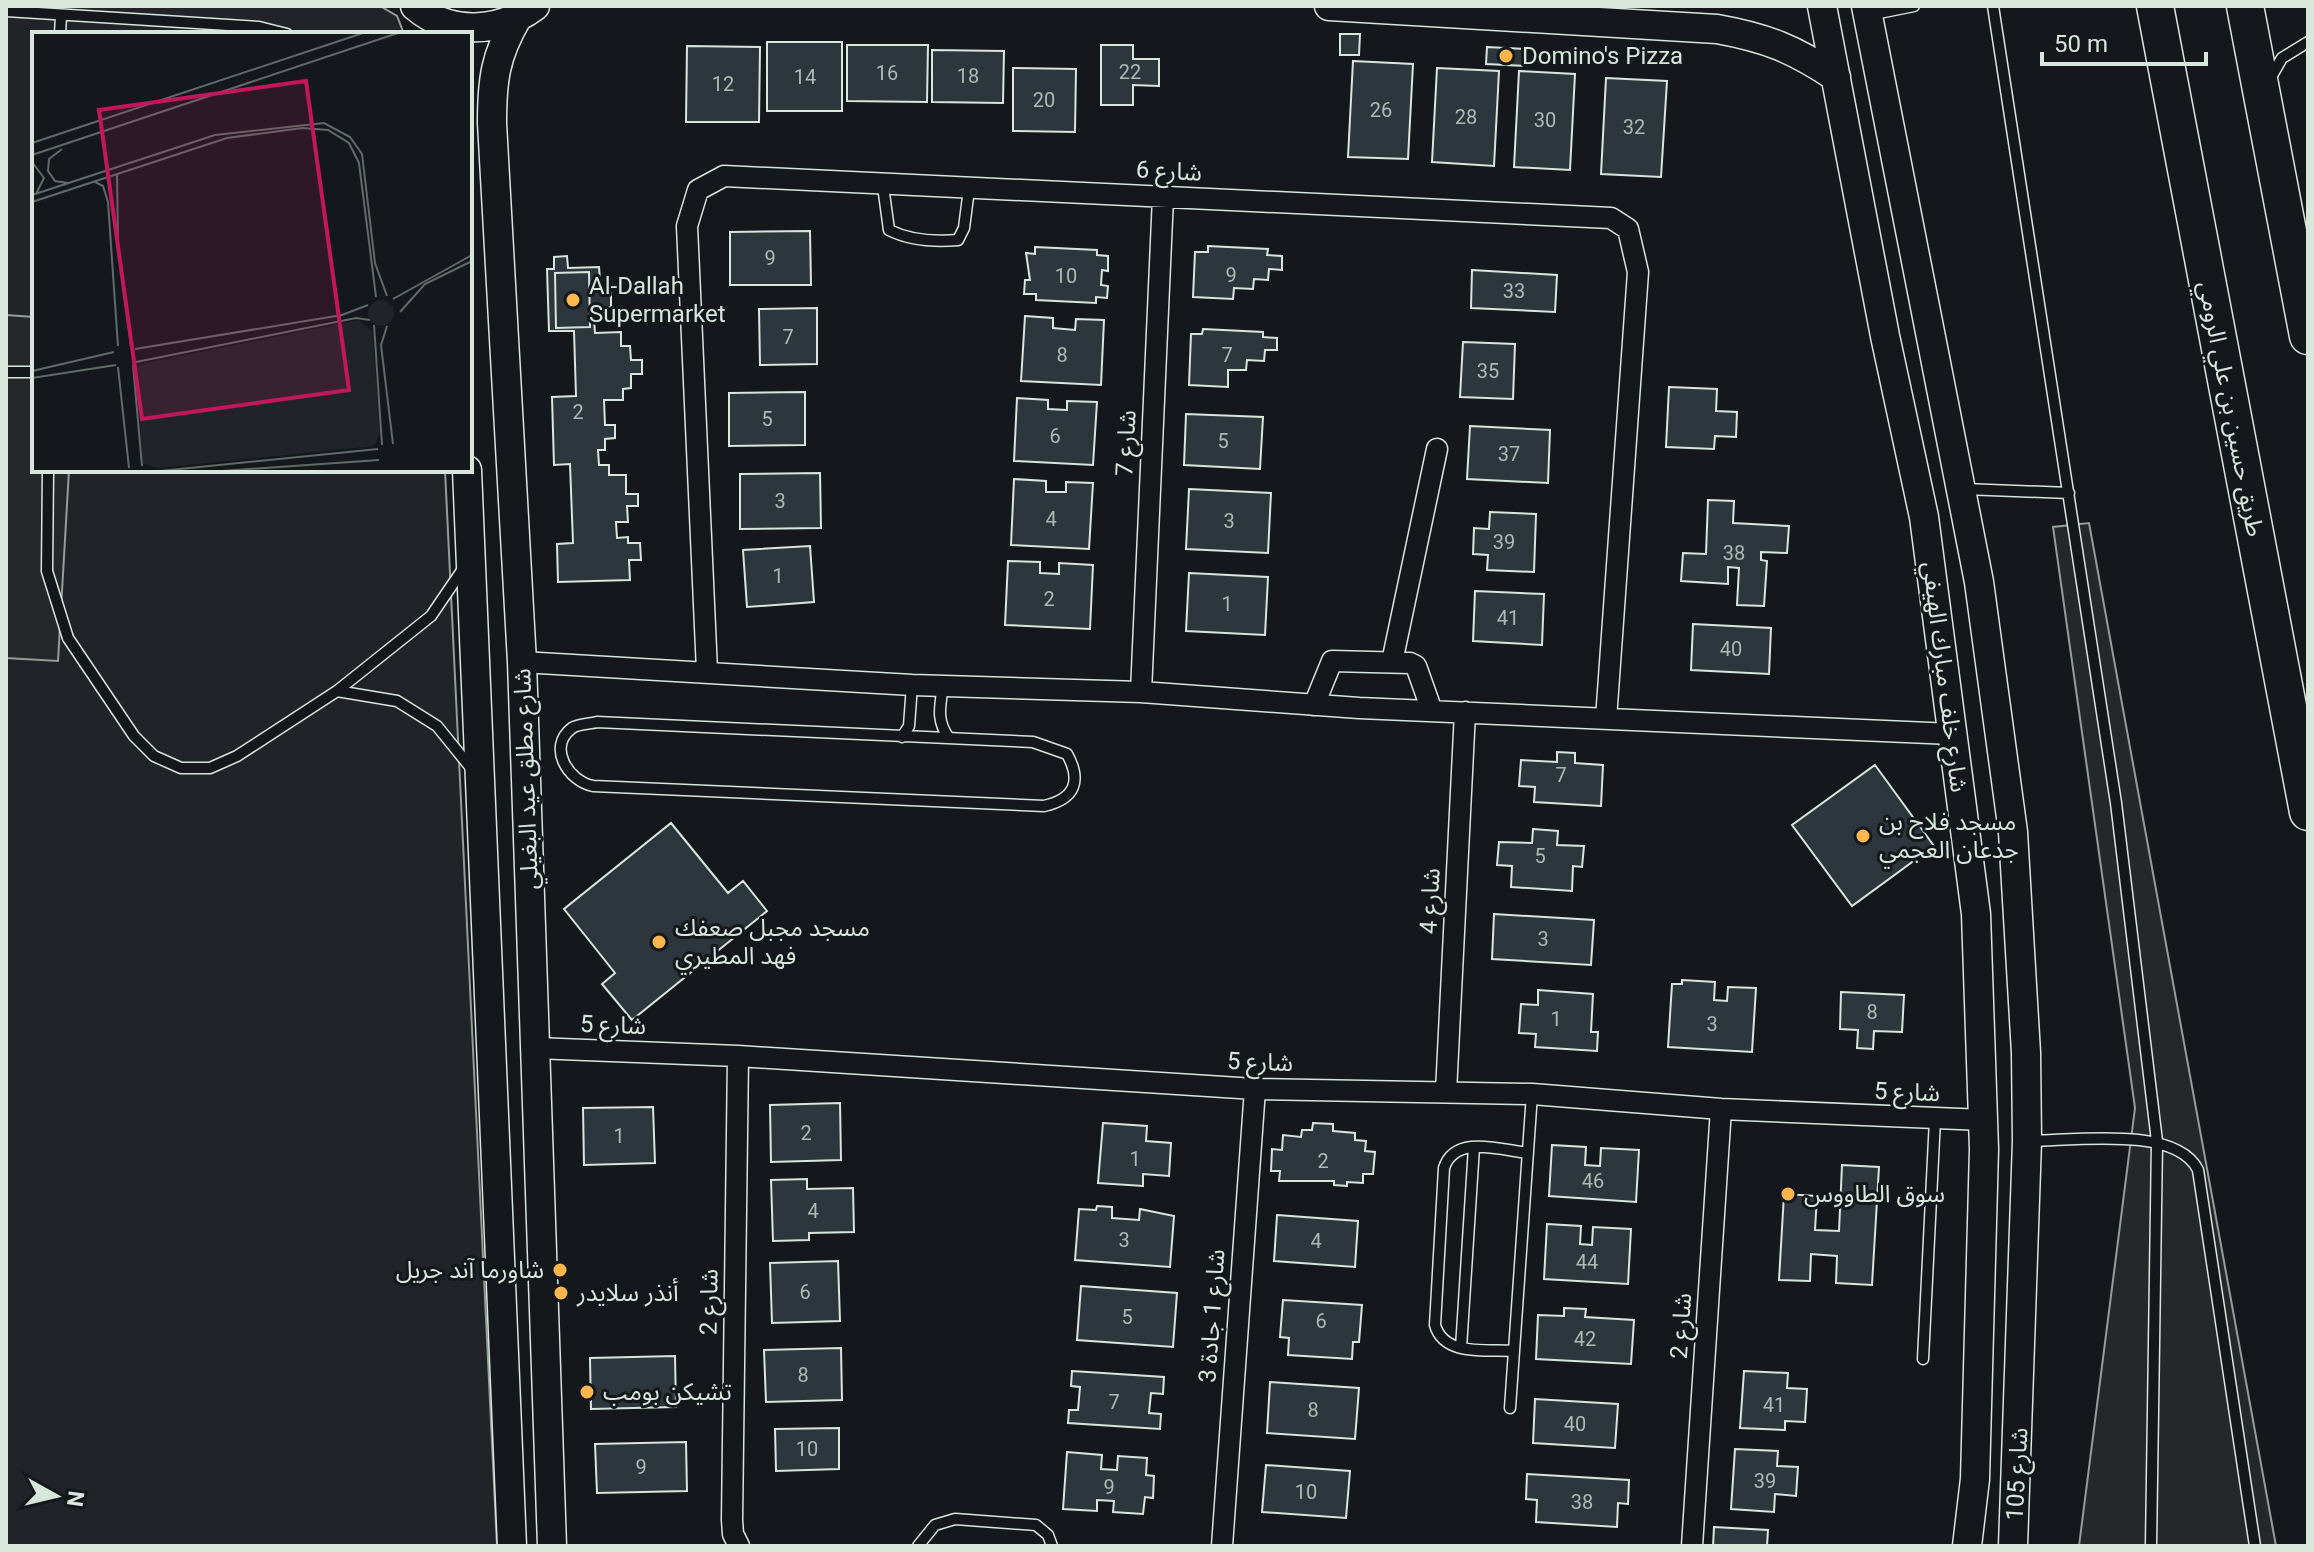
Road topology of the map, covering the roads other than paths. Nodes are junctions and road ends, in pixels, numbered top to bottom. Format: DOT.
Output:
graph roads {
  1 [pos="1329,6"];
  2 [pos="1664,6"];
  3 [pos="1822,6"];
  4 [pos="1914,6"];
  5 [pos="1993,6"];
  6 [pos="2245,6"];
  7 [pos="6,11"];
  8 [pos="1867,11"];
  9 [pos="526,12"];
  10 [pos="2155,12"];
  11 [pos="61,16"];
  12 [pos="423,17"];
  13 [pos="1638,25"];
  14 [pos="60,32"];
  15 [pos="279,32"];
  16 [pos="2308,42"];
  17 [pos="1836,77"];
  18 [pos="2262,94"];
  19 [pos="883,186"];
  20 [pos="969,189"];
  21 [pos="1163,197"];
  22 [pos="1928,322"];
  23 [pos="1885,336"];
  24 [pos="2308,336"];
  25 [pos="6,372"];
  26 [pos="32,372"];
  27 [pos="1940,386"];
  28 [pos="1898,401"];
  29 [pos="1437,449"];
  30 [pos="48,472"];
  31 [pos="467,472"];
  32 [pos="1962,489"];
  33 [pos="2069,493"];
  34 [pos="470,558"];
  35 [pos="522,662"];
  36 [pos="1392,662"];
  37 [pos="707,671"];
  38 [pos="912,685"];
  39 [pos="943,686"];
  40 [pos="337,691"];
  41 [pos="1141,692"];
  42 [pos="1314,705"];
  43 [pos="1432,711"];
  44 [pos="1465,712"];
  45 [pos="1606,719"];
  46 [pos="1952,734"];
  47 [pos="902,737"];
  48 [pos="949,738"];
  49 [pos="477,775"];
  50 [pos="2308,812"];
  51 [pos="535,1048"];
  52 [pos="738,1056"];
  53 [pos="1255,1089"];
  54 [pos="1446,1092"];
  55 [pos="1532,1094"];
  56 [pos="1721,1109"];
  57 [pos="1935,1119"];
  58 [pos="1984,1120"];
  59 [pos="2027,1141"];
  60 [pos="2157,1141"];
  61 [pos="1474,1147"];
  62 [pos="1528,1153"];
  63 [pos="1461,1348"];
  64 [pos="1514,1351"];
  65 [pos="1923,1359"];
  66 [pos="2020,1402"];
  67 [pos="1975,1404"];
  68 [pos="1510,1408"];
  69 [pos="512,1546"];
  70 [pos="552,1546"];
  71 [pos="739,1546"];
  72 [pos="918,1546"];
  73 [pos="1052,1546"];
  74 [pos="1222,1546"];
  75 [pos="1692,1546"];
  76 [pos="1967,1546"];
  77 [pos="2013,1546"];
  78 [pos="2151,1546"];
  79 [pos="2255,1546"];
  1 -- 13 [label="street"];
  2 -- 13 [label="street"];
  3 -- 17 [label="street, شارع خلف مبارك الهيفي"];
  4 -- 8 [label="lane"];
  5 -- 33 [label="lane"];
  6 -- 18 [label="highway"];
  7 -- 11 [label="lane"];
  8 -- 22 [label="street, شارع خلف مبارك الهيفي"];
  9 -- 12 [label="street"];
  9 -- 35 [label="street, شارع مطلق عيد البغيلي"];
  10 -- 50 [label="highway, طريق حسين بن علي الرومي"];
  11 -- 14 [label="lane"];
  11 -- 15 [label="lane"];
  13 -- 17 [label="street"];
  16 -- 18 [label="lane"];
  17 -- 23 [label="street, شارع خلف مبارك الهيفي"];
  18 -- 24 [label="highway"];
  19 -- 20 [label="street, شارع 6"];
  19 -- 20 [label="lane"];
  19 -- 37 [label="street, شارع 6"];
  20 -- 21 [label="street, شارع 6"];
  21 -- 41 [label="street, شارع 7"];
  21 -- 45 [label="street, شارع 6"];
  22 -- 23 [label="street"];
  22 -- 27 [label="street, شارع خلف مبارك الهيفي"];
  23 -- 28 [label="street, شارع خلف مبارك الهيفي"];
  25 -- 26 [label="lane"];
  27 -- 28 [label="street"];
  27 -- 32 [label="street, شارع خلف مبارك الهيفي"];
  28 -- 46 [label="street, شارع خلف مبارك الهيفي"];
  29 -- 36 [label="street"];
  30 -- 40 [label="lane"];
  31 -- 34 [label="street, شارع مطلق عيد البغيلي"];
  32 -- 33 [label="lane"];
  32 -- 59 [label="street, شارع خلف مبارك الهيفي"];
  33 -- 60 [label="lane"];
  34 -- 40 [label="lane"];
  34 -- 49 [label="street, شارع مطلق عيد البغيلي"];
  35 -- 37 [label="street"];
  35 -- 51 [label="street, شارع مطلق عيد البغيلي"];
  36 -- 42 [label="street"];
  36 -- 43 [label="street"];
  37 -- 38 [label="street"];
  38 -- 39 [label="street"];
  38 -- 47 [label="lane"];
  39 -- 41 [label="street"];
  39 -- 48 [label="lane"];
  40 -- 49 [label="lane"];
  41 -- 42 [label="street"];
  42 -- 43 [label="street"];
  43 -- 44 [label="street"];
  44 -- 45 [label="street"];
  44 -- 54 [label="street, شارع 4"];
  45 -- 46 [label="street"];
  46 -- 58 [label="street, شارع خلف مبارك الهيفي"];
  47 -- 48 [label="lane"];
  47 -- 48 [label="lane"];
  49 -- 69 [label="street, شارع مطلق عيد البغيلي"];
  51 -- 52 [label="street, شارع 5"];
  51 -- 70 [label="street, شارع مطلق عيد البغيلي"];
  52 -- 53 [label="street, شارع 5"];
  52 -- 71 [label="street, شارع 2"];
  53 -- 54 [label="street, شارع 5"];
  53 -- 74 [label="street, شارع 1 جادة 3"];
  54 -- 55 [label="street, شارع 5"];
  55 -- 56 [label="street, شارع 5"];
  55 -- 62 [label="lane"];
  56 -- 57 [label="street, شارع 5"];
  56 -- 75 [label="street, شارع 2"];
  57 -- 58 [label="street, شارع 5"];
  57 -- 65 [label="lane"];
  58 -- 67 [label="street, شارع خلف مبارك الهيفي"];
  59 -- 60 [label="lane"];
  59 -- 66 [label="street, شارع خلف مبارك الهيفي"];
  60 -- 78 [label="lane"];
  60 -- 79 [label="lane"];
  61 -- 62 [label="lane"];
  61 -- 63 [label="lane"];
  61 -- 63 [label="lane"];
  62 -- 64 [label="lane"];
  63 -- 64 [label="lane"];
  64 -- 68 [label="lane"];
  66 -- 67 [label="street"];
  66 -- 77 [label="street, شارع 105"];
  67 -- 76 [label="street, شارع 105"];
  72 -- 73 [label="lane"];
}
